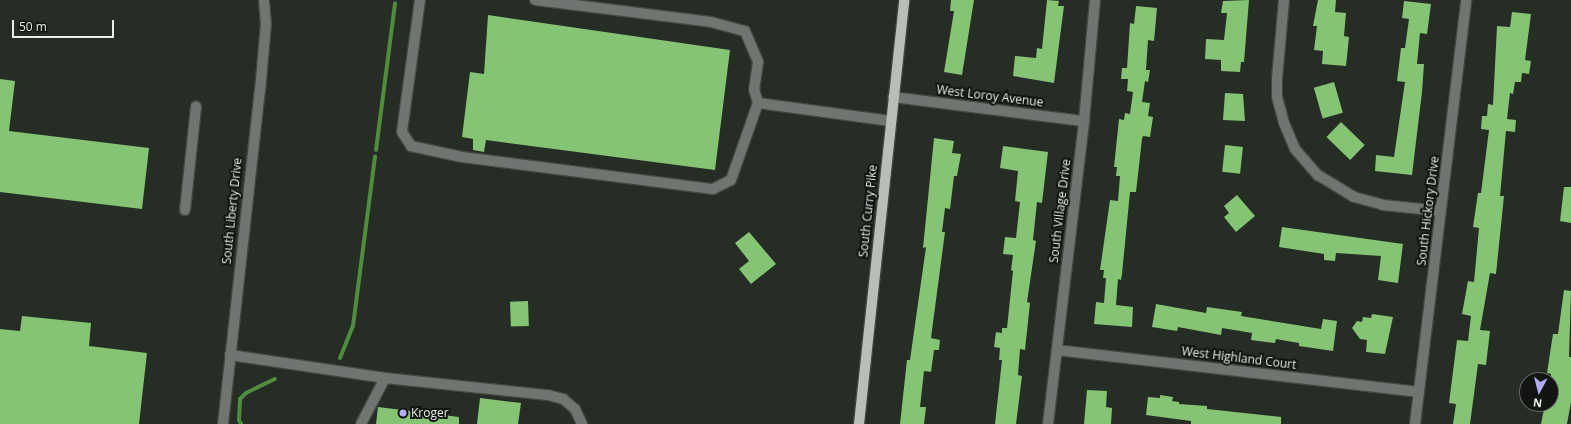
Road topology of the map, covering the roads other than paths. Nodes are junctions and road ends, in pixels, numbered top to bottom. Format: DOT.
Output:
graph roads {
  1 [pos="264,0"];
  2 [pos="420,0"];
  3 [pos="535,0"];
  4 [pos="904,0"];
  5 [pos="1095,0"];
  6 [pos="1284,0"];
  7 [pos="1466,0"];
  8 [pos="893,98"];
  9 [pos="758,103"];
  10 [pos="196,107"];
  11 [pos="891,121"];
  12 [pos="1084,121"];
  13 [pos="185,210"];
  14 [pos="1441,211"];
  15 [pos="1057,350"];
  16 [pos="230,355"];
  17 [pos="385,378"];
  18 [pos="1419,392"];
  19 [pos="223,424"];
  20 [pos="361,424"];
  21 [pos="582,424"];
  22 [pos="859,424"];
  23 [pos="1048,424"];
  24 [pos="1415,424"];
  1 -- 16 [label="street, South Liberty Drive"];
  2 -- 9 [label="street"];
  3 -- 9 [label="street"];
  4 -- 8 [label="main road, South Curry Pike"];
  5 -- 12 [label="street, South Village Drive"];
  6 -- 14 [label="street"];
  7 -- 14 [label="street, South Hickory Drive"];
  8 -- 11 [label="main road, South Curry Pike"];
  8 -- 12 [label="street, West Loroy Avenue"];
  9 -- 11 [label="street"];
  10 -- 13 [label="street"];
  11 -- 22 [label="main road, South Curry Pike"];
  12 -- 15 [label="street, South Village Drive"];
  14 -- 18 [label="street, South Hickory Drive"];
  15 -- 18 [label="street, West Highland Court"];
  15 -- 23 [label="street, South Village Drive"];
  16 -- 17 [label="street"];
  16 -- 19 [label="street, South Liberty Drive"];
  17 -- 20 [label="street"];
  17 -- 21 [label="street"];
  18 -- 24 [label="street, South Hickory Drive"];
}
